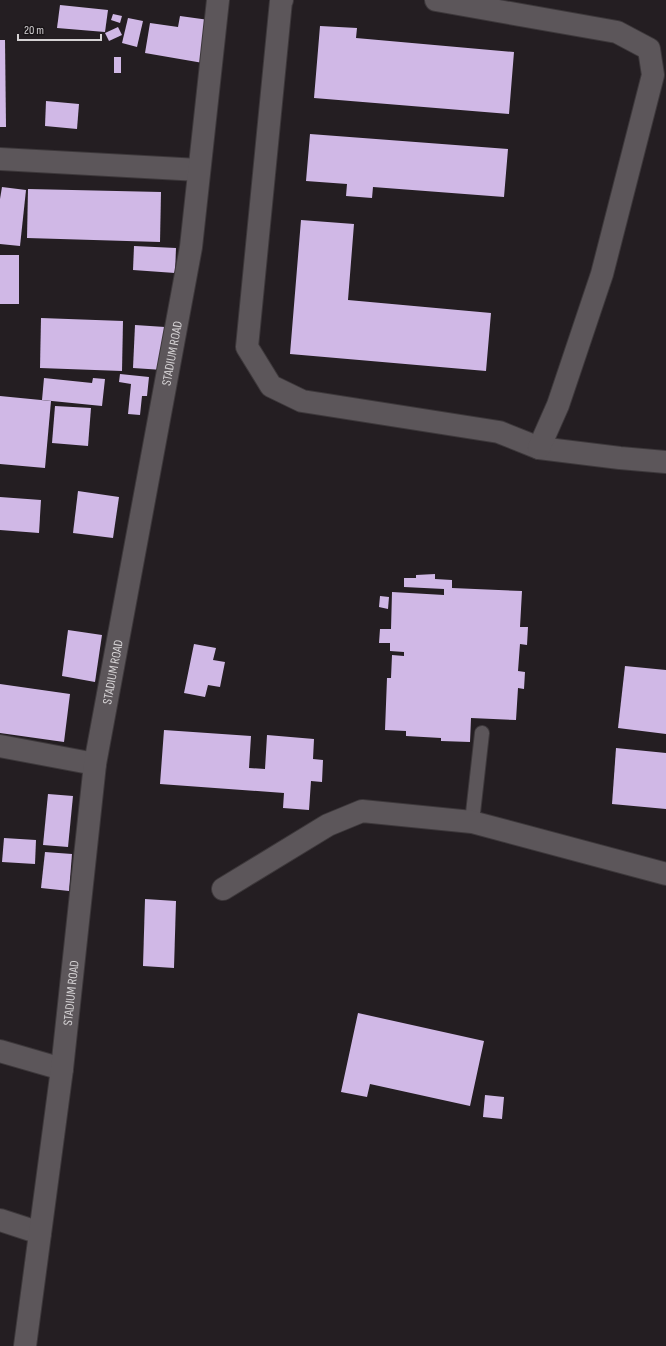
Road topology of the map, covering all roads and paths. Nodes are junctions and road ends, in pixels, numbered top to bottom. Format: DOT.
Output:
graph roads {
  1 [pos="218,0"];
  2 [pos="282,0"];
  3 [pos="436,0"];
  4 [pos="0,159"];
  5 [pos="199,170"];
  6 [pos="539,448"];
  7 [pos="666,462"];
  8 [pos="482,733"];
  9 [pos="0,746"];
  10 [pos="95,764"];
  11 [pos="472,822"];
  12 [pos="666,874"];
  13 [pos="223,889"];
  14 [pos="0,1051"];
  15 [pos="62,1069"];
  16 [pos="0,1220"];
  17 [pos="40,1233"];
  18 [pos="25,1346"];
  1 -- 5 [label="street, STADIUM ROAD"];
  2 -- 6 [label="street"];
  3 -- 6 [label="street"];
  4 -- 5 [label="street"];
  5 -- 10 [label="street, STADIUM ROAD"];
  6 -- 7 [label="street"];
  8 -- 11 [label="lane"];
  9 -- 10 [label="street"];
  10 -- 15 [label="street, STADIUM ROAD"];
  11 -- 12 [label="street"];
  11 -- 13 [label="street"];
  14 -- 15 [label="street"];
  15 -- 17 [label="street, STADIUM ROAD"];
  16 -- 17 [label="street"];
  17 -- 18 [label="street, STADIUM ROAD"];
}
